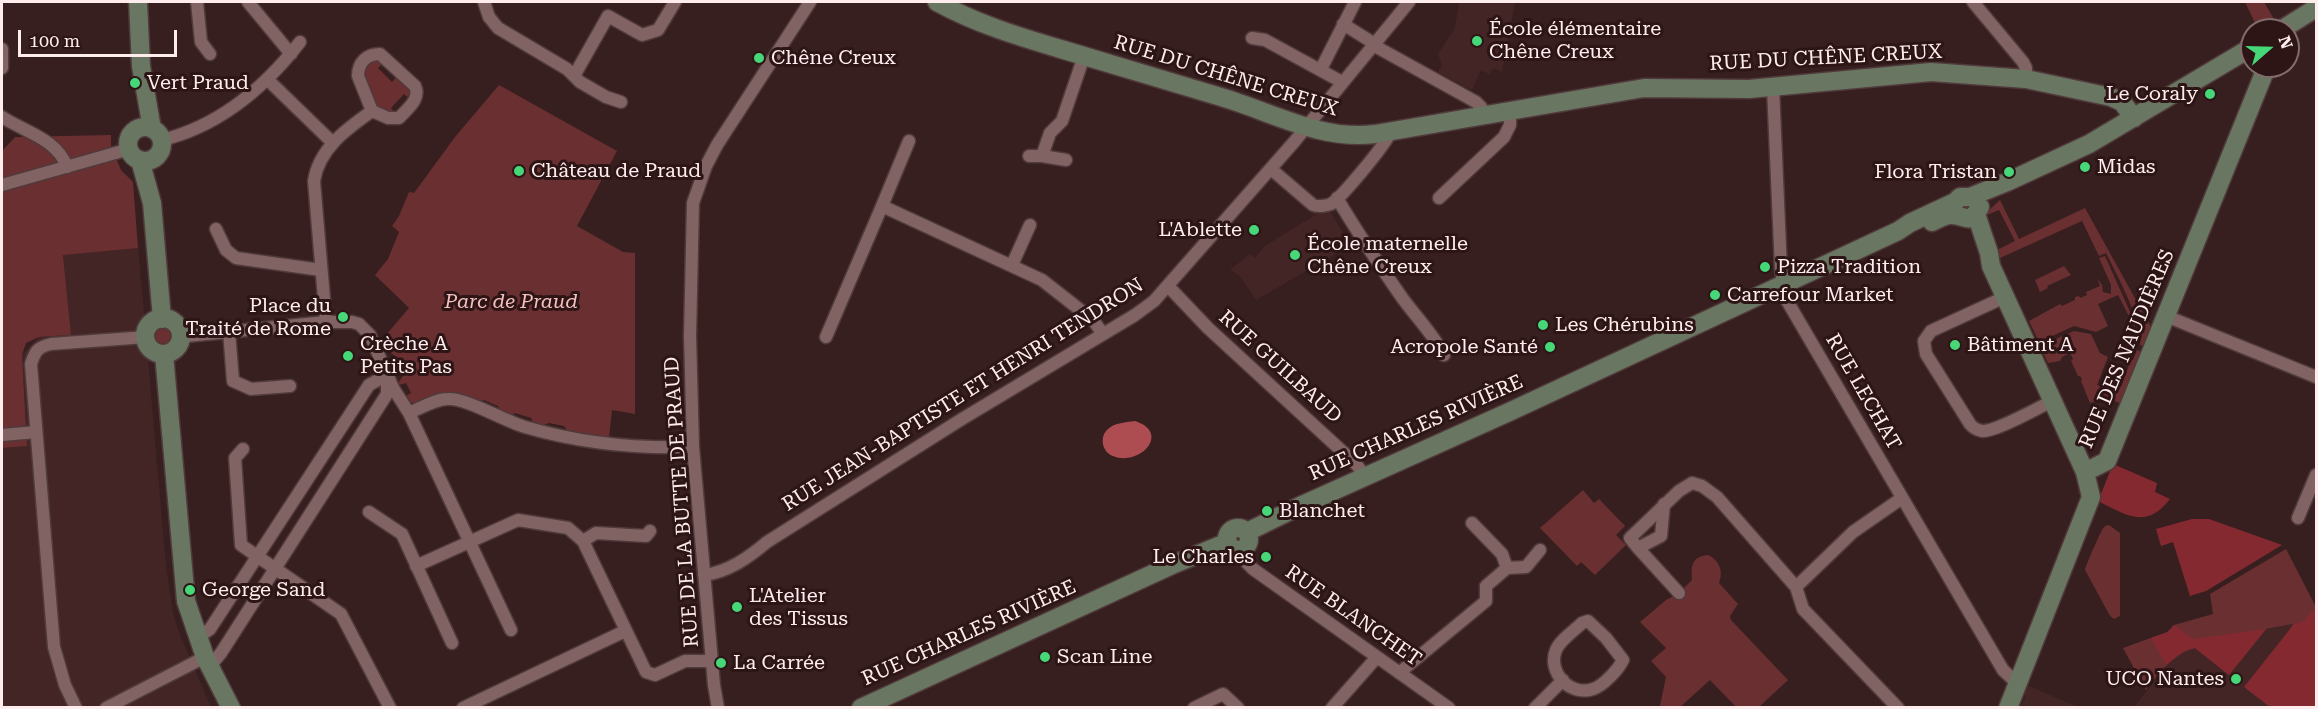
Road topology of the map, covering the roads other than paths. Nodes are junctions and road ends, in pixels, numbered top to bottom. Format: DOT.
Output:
graph roads {
  1 [pos="138,2"];
  2 [pos="197,2"];
  3 [pos="248,2"];
  4 [pos="484,2"];
  5 [pos="675,2"];
  6 [pos="810,2"];
  7 [pos="937,2"];
  8 [pos="1355,2"];
  9 [pos="1409,2"];
  10 [pos="1973,2"];
  11 [pos="2316,8"];
  12 [pos="2300,18"];
  13 [pos="1343,24"];
  14 [pos="1252,39"];
  15 [pos="300,42"];
  16 [pos="1374,45"];
  17 [pos="2,49"];
  18 [pos="210,54"];
  19 [pos="291,54"];
  20 [pos="2240,55"];
  21 [pos="1084,56"];
  22 [pos="2,68"];
  23 [pos="1321,69"];
  24 [pos="574,76"];
  25 [pos="2262,78"];
  26 [pos="2026,79"];
  27 [pos="268,80"];
  28 [pos="1342,82"];
  29 [pos="1773,87"];
  30 [pos="621,102"];
  31 [pos="1510,110"];
  32 [pos="372,111"];
  33 [pos="1484,116"];
  34 [pos="2,117"];
  35 [pos="2134,118"];
  36 [pos="1305,126"];
  37 [pos="1391,131"];
  38 [pos="909,141"];
  39 [pos="146,143"];
  40 [pos="333,143"];
  41 [pos="1029,156"];
  42 [pos="1042,156"];
  43 [pos="1066,160"];
  44 [pos="67,167"];
  45 [pos="1271,169"];
  46 [pos="2,185"];
  47 [pos="1336,198"];
  48 [pos="1439,198"];
  49 [pos="882,206"];
  50 [pos="1967,210"];
  51 [pos="1030,225"];
  52 [pos="216,229"];
  53 [pos="1012,264"];
  54 [pos="321,270"];
  55 [pos="1783,284"];
  56 [pos="1168,286"];
  57 [pos="2005,297"];
  58 [pos="2166,316"];
  59 [pos="162,319"];
  60 [pos="326,322"];
  61 [pos="229,331"];
  62 [pos="181,334"];
  63 [pos="1103,334"];
  64 [pos="146,337"];
  65 [pos="826,337"];
  66 [pos="164,354"];
  67 [pos="1443,355"];
  68 [pos="387,375"];
  69 [pos="2316,377"];
  70 [pos="290,386"];
  71 [pos="2052,401"];
  72 [pos="409,414"];
  73 [pos="36,432"];
  74 [pos="2,435"];
  75 [pos="693,447"];
  76 [pos="243,449"];
  77 [pos="316,464"];
  78 [pos="2085,472"];
  79 [pos="2316,475"];
  80 [pos="334,476"];
  81 [pos="1365,476"];
  82 [pos="1902,498"];
  83 [pos="1664,504"];
  84 [pos="369,512"];
  85 [pos="2298,518"];
  86 [pos="1472,523"];
  87 [pos="650,531"];
  88 [pos="583,541"];
  89 [pos="1239,541"];
  90 [pos="468,542"];
  91 [pos="1638,548"];
  92 [pos="1540,550"];
  93 [pos="257,555"];
  94 [pos="416,566"];
  95 [pos="275,567"];
  96 [pos="1507,568"];
  97 [pos="704,575"];
  98 [pos="1796,587"];
  99 [pos="1679,593"];
  100 [pos="511,630"];
  101 [pos="625,630"];
  102 [pos="197,638"];
  103 [pos="452,643"];
  104 [pos="1377,657"];
  105 [pos="712,661"];
  106 [pos="207,662"];
  107 [pos="1399,673"];
  108 [pos="1563,680"];
  109 [pos="2018,684"];
  110 [pos="76,708"];
  111 [pos="106,708"];
  112 [pos="231,708"];
  113 [pos="390,708"];
  114 [pos="463,708"];
  115 [pos="718,708"];
  116 [pos="861,708"];
  117 [pos="1194,708"];
  118 [pos="1238,708"];
  119 [pos="1332,708"];
  120 [pos="1449,708"];
  121 [pos="1535,708"];
  122 [pos="1898,708"];
  123 [pos="2008,708"];
  1 -- 39 [label="street"];
  2 -- 18 [label="street"];
  3 -- 19 [label="street"];
  4 -- 24 [label="street"];
  5 -- 24 [label="street"];
  6 -- 75 [label="street, RUE DE LA BUTTE DE PRAUD"];
  7 -- 21 [label="street, RUE DU CHÊNE CREUX"];
  8 -- 13 [label="street"];
  9 -- 16 [label="street, RUE JEAN-BAPTISTE ET HENRI TENDRON"];
  10 -- 26 [label="street"];
  11 -- 12 [label="street"];
  13 -- 16 [label="street"];
  13 -- 23 [label="street"];
  14 -- 23 [label="street"];
  15 -- 19 [label="street"];
  16 -- 28 [label="street, RUE JEAN-BAPTISTE ET HENRI TENDRON"];
  16 -- 33 [label="street"];
  17 -- 22 [label="street"];
  19 -- 27 [label="street"];
  20 -- 35 [label="street"];
  21 -- 36 [label="street, RUE DU CHÊNE CREUX"];
  21 -- 42 [label="street"];
  23 -- 28 [label="street"];
  24 -- 30 [label="street"];
  25 -- 58 [label="street, RUE DES NAUDIÈRES"];
  26 -- 29 [label="street, RUE DU CHÊNE CREUX"];
  26 -- 35 [label="street, RUE DU CHÊNE CREUX"];
  27 -- 39 [label="street"];
  27 -- 40 [label="street"];
  28 -- 36 [label="street, RUE JEAN-BAPTISTE ET HENRI TENDRON"];
  29 -- 31 [label="street, RUE DU CHÊNE CREUX"];
  29 -- 55 [label="street, RUE LECHAT"];
  31 -- 33 [label="street, RUE DU CHÊNE CREUX"];
  31 -- 48 [label="street"];
  32 -- 32 [label="street"];
  32 -- 40 [label="street"];
  33 -- 37 [label="street, RUE DU CHÊNE CREUX"];
  34 -- 44 [label="street"];
  35 -- 50 [label="street"];
  36 -- 37 [label="street, RUE DU CHÊNE CREUX"];
  36 -- 45 [label="street, RUE JEAN-BAPTISTE ET HENRI TENDRON"];
  37 -- 47 [label="street"];
  38 -- 49 [label="street"];
  39 -- 44 [label="street"];
  39 -- 59 [label="street"];
  40 -- 54 [label="street"];
  41 -- 42 [label="street"];
  42 -- 43 [label="street"];
  44 -- 46 [label="street"];
  45 -- 47 [label="street"];
  45 -- 56 [label="street, RUE JEAN-BAPTISTE ET HENRI TENDRON"];
  47 -- 67 [label="street"];
  49 -- 53 [label="street"];
  49 -- 65 [label="street"];
  50 -- 55 [label="street, RUE CHARLES RIVIÈRE"];
  50 -- 57 [label="street"];
  51 -- 53 [label="street"];
  52 -- 54 [label="street"];
  53 -- 63 [label="street"];
  54 -- 60 [label="street"];
  55 -- 81 [label="street, RUE CHARLES RIVIÈRE"];
  55 -- 82 [label="street, RUE LECHAT"];
  56 -- 63 [label="street, RUE JEAN-BAPTISTE ET HENRI TENDRON"];
  56 -- 81 [label="street, RUE GUILBAUD"];
  57 -- 71 [label="street"];
  57 -- 71 [label="street"];
  58 -- 69 [label="street"];
  58 -- 78 [label="street, RUE DES NAUDIÈRES"];
  59 -- 62 [label="street"];
  59 -- 64 [label="street"];
  60 -- 61 [label="street"];
  60 -- 68 [label="street"];
  61 -- 62 [label="street"];
  61 -- 70 [label="street"];
  62 -- 66 [label="street"];
  63 -- 97 [label="street, RUE JEAN-BAPTISTE ET HENRI TENDRON"];
  64 -- 66 [label="street"];
  64 -- 73 [label="street"];
  66 -- 102 [label="street"];
  68 -- 72 [label="street"];
  68 -- 77 [label="street"];
  68 -- 80 [label="street"];
  71 -- 78 [label="street"];
  72 -- 75 [label="street"];
  72 -- 90 [label="street"];
  73 -- 74 [label="street"];
  73 -- 110 [label="street"];
  75 -- 97 [label="street, RUE DE LA BUTTE DE PRAUD"];
  76 -- 93 [label="street"];
  77 -- 80 [label="street"];
  77 -- 93 [label="street"];
  78 -- 109 [label="street, RUE DES NAUDIÈRES"];
  79 -- 85 [label="street"];
  80 -- 95 [label="street"];
  81 -- 89 [label="street, RUE CHARLES RIVIÈRE"];
  82 -- 98 [label="street"];
  82 -- 109 [label="street, RUE LECHAT"];
  83 -- 91 [label="street"];
  83 -- 91 [label="street"];
  83 -- 98 [label="street"];
  84 -- 94 [label="street"];
  86 -- 96 [label="street"];
  87 -- 88 [label="street"];
  88 -- 90 [label="street"];
  88 -- 101 [label="street"];
  89 -- 104 [label="street, RUE BLANCHET"];
  89 -- 116 [label="street, RUE CHARLES RIVIÈRE"];
  90 -- 94 [label="street"];
  90 -- 100 [label="street"];
  91 -- 99 [label="street"];
  92 -- 96 [label="street"];
  93 -- 95 [label="street"];
  93 -- 102 [label="street"];
  94 -- 103 [label="street"];
  95 -- 106 [label="street"];
  95 -- 113 [label="street"];
  96 -- 107 [label="street"];
  97 -- 105 [label="street, RUE DE LA BUTTE DE PRAUD"];
  98 -- 122 [label="street"];
  101 -- 105 [label="street"];
  101 -- 114 [label="street"];
  102 -- 106 [label="street"];
  104 -- 107 [label="street, RUE BLANCHET"];
  104 -- 119 [label="street"];
  105 -- 115 [label="street, RUE DE LA BUTTE DE PRAUD"];
  106 -- 111 [label="street"];
  106 -- 112 [label="street"];
  107 -- 120 [label="street, RUE BLANCHET"];
  108 -- 108 [label="street"];
  108 -- 121 [label="street"];
  109 -- 123 [label="street, RUE DES NAUDIÈRES"];
  117 -- 118 [label="street"];
}
